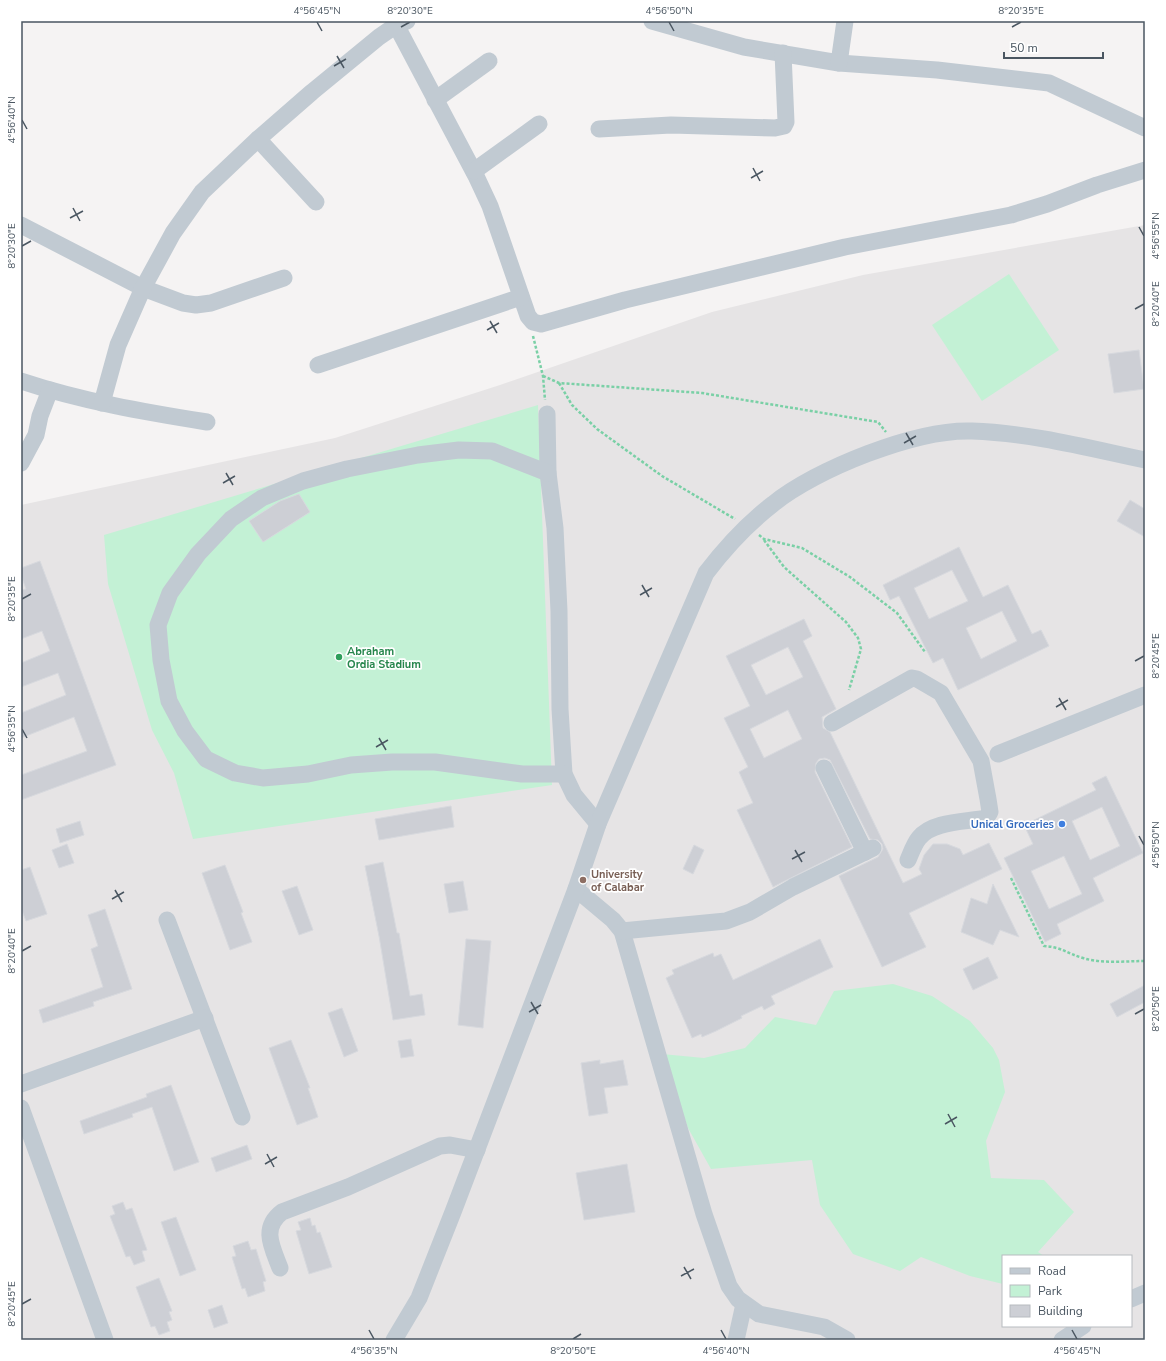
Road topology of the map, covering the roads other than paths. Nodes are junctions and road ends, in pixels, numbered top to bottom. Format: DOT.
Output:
graph roads {
  1 [pos="652,21"];
  2 [pos="845,21"];
  3 [pos="399,23"];
  4 [pos="783,53"];
  5 [pos="489,61"];
  6 [pos="839,63"];
  7 [pos="435,100"];
  8 [pos="539,124"];
  9 [pos="599,128"];
  10 [pos="1145,128"];
  11 [pos="258,138"];
  12 [pos="1145,170"];
  13 [pos="474,171"];
  14 [pos="316,202"];
  15 [pos="21,225"];
  16 [pos="284,278"];
  17 [pos="143,288"];
  18 [pos="521,297"];
  19 [pos="318,365"];
  20 [pos="21,380"];
  21 [pos="50,390"];
  22 [pos="102,404"];
  23 [pos="547,414"];
  24 [pos="207,422"];
  25 [pos="1145,460"];
  26 [pos="21,463"];
  27 [pos="548,473"];
  28 [pos="1145,695"];
  29 [pos="832,723"];
  30 [pos="990,757"];
  31 [pos="824,768"];
  32 [pos="564,774"];
  33 [pos="598,824"];
  34 [pos="908,860"];
  35 [pos="576,889"];
  36 [pos="168,920"];
  37 [pos="622,931"];
  38 [pos="205,1018"];
  39 [pos="21,1084"];
  40 [pos="21,1108"];
  41 [pos="242,1117"];
  42 [pos="477,1150"];
  43 [pos="280,1268"];
  44 [pos="1145,1293"];
  45 [pos="1132,1299"];
  46 [pos="744,1304"];
  47 [pos="1082,1327"];
  48 [pos="105,1340"];
  49 [pos="394,1340"];
  50 [pos="736,1340"];
  51 [pos="847,1340"];
  52 [pos="1062,1340"];
  1 -- 4 [label="street"];
  2 -- 6 [label="street"];
  3 -- 7 [label="street"];
  3 -- 11 [label="street"];
  4 -- 6 [label="street"];
  4 -- 9 [label="street"];
  5 -- 7 [label="street"];
  6 -- 10 [label="street"];
  7 -- 13 [label="street"];
  8 -- 13 [label="street"];
  11 -- 14 [label="street"];
  11 -- 17 [label="street"];
  12 -- 18 [label="street"];
  13 -- 18 [label="street"];
  15 -- 17 [label="street"];
  16 -- 17 [label="street"];
  17 -- 22 [label="street"];
  18 -- 19 [label="street"];
  20 -- 21 [label="street"];
  21 -- 22 [label="street"];
  21 -- 26 [label="street"];
  22 -- 24 [label="street"];
  23 -- 27 [label="street"];
  25 -- 33 [label="street"];
  27 -- 32 [label="street"];
  27 -- 32 [label="street"];
  28 -- 30 [label="street"];
  29 -- 30 [label="street"];
  30 -- 34 [label="street"];
  31 -- 37 [label="street"];
  32 -- 33 [label="street"];
  33 -- 35 [label="street"];
  35 -- 37 [label="street"];
  35 -- 42 [label="street"];
  36 -- 38 [label="street"];
  37 -- 46 [label="street"];
  38 -- 39 [label="street"];
  38 -- 41 [label="street"];
  40 -- 48 [label="street"];
  42 -- 43 [label="street"];
  42 -- 49 [label="street"];
  44 -- 45 [label="street"];
  46 -- 50 [label="street"];
  46 -- 51 [label="street"];
  47 -- 52 [label="street"];
}
